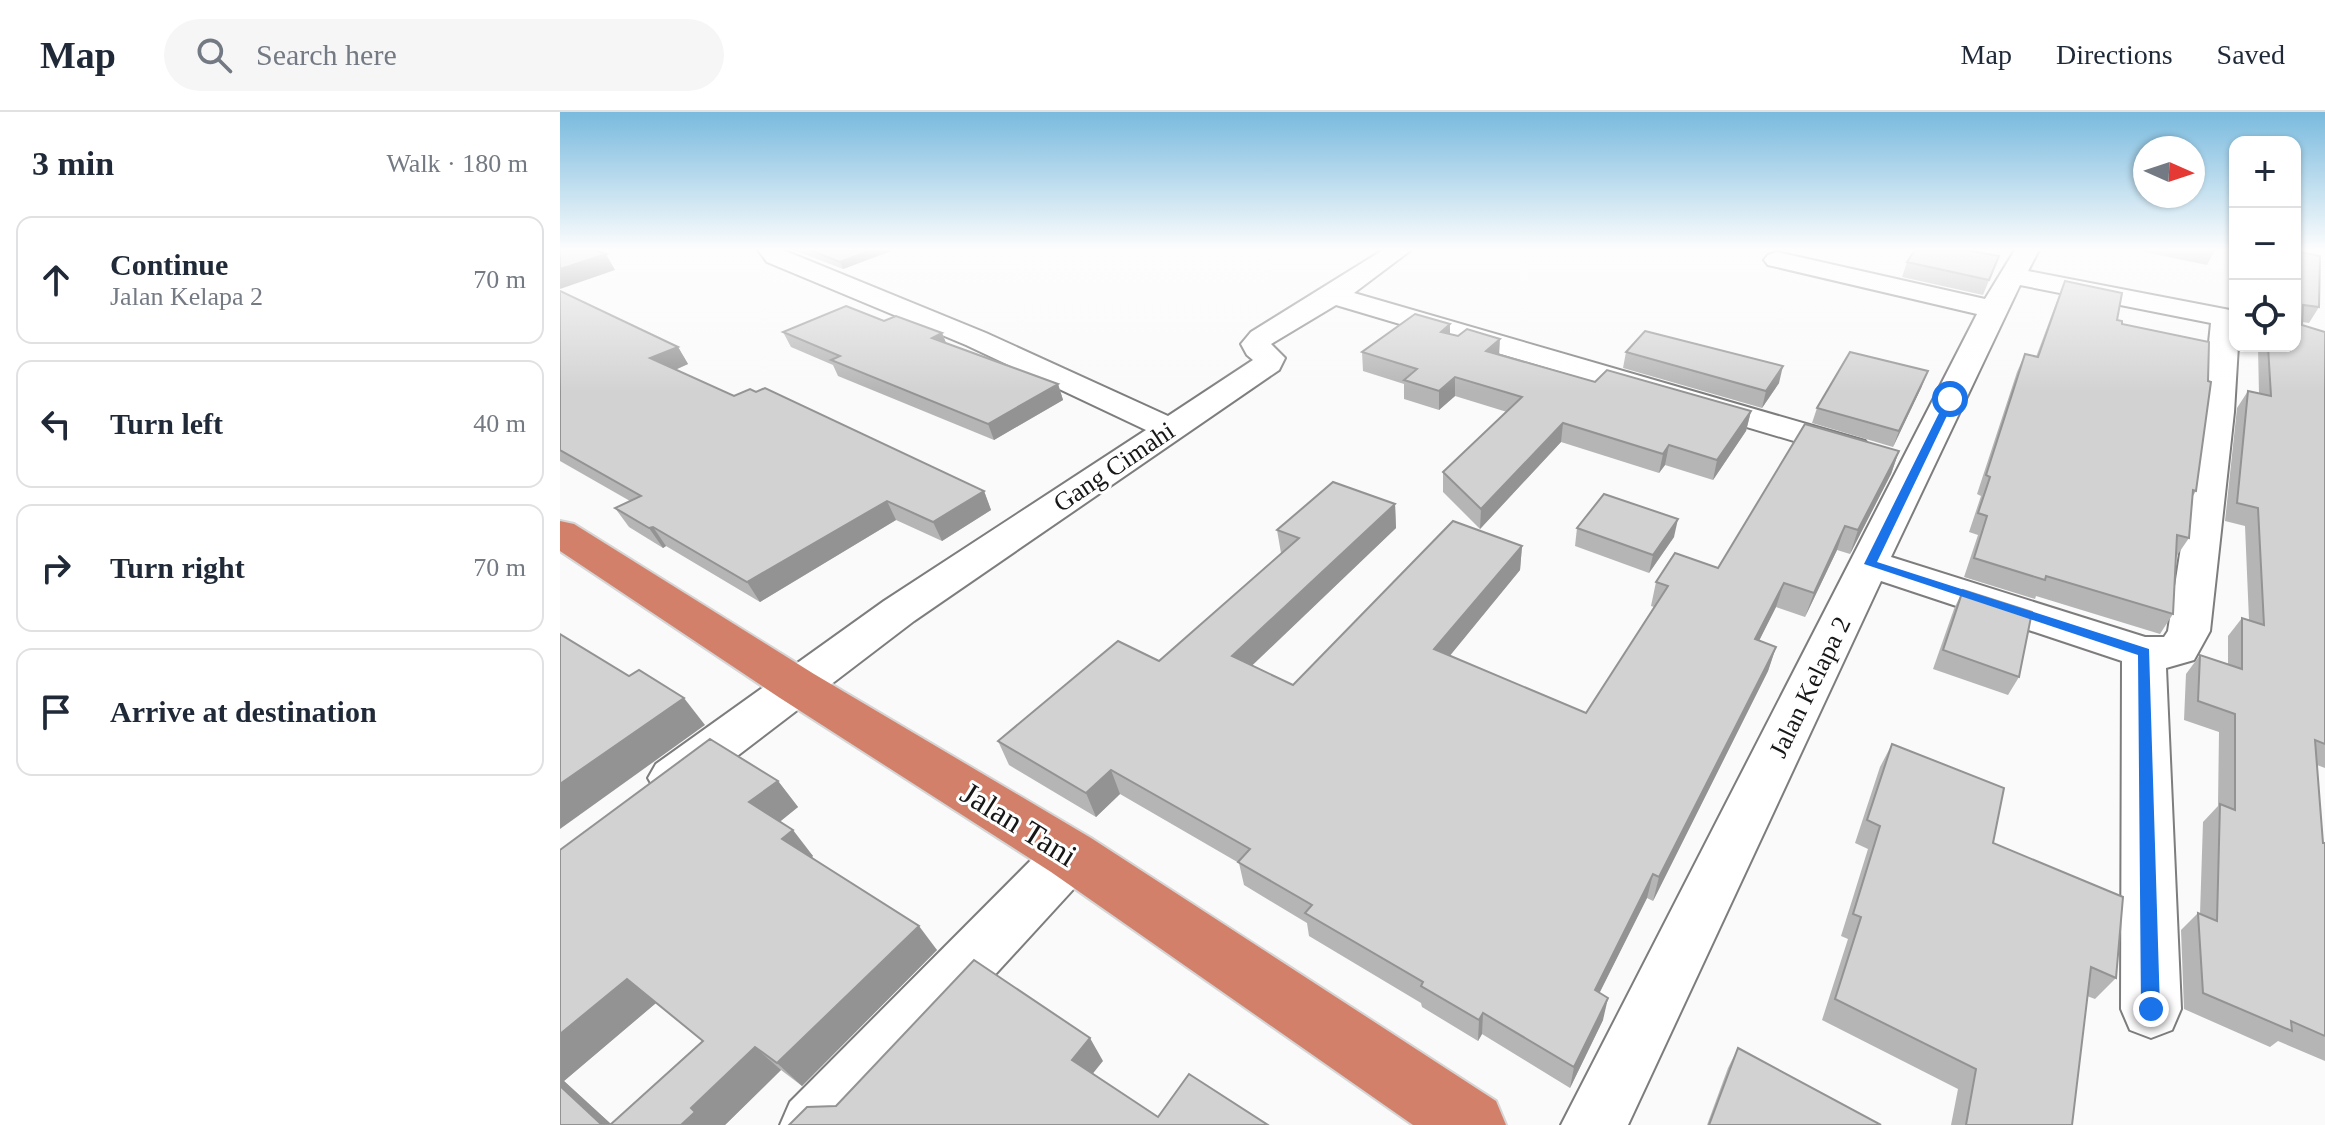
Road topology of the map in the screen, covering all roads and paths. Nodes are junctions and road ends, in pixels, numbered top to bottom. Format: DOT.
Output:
graph roads {
  1 [pos="874,297"];
  2 [pos="1329,297"];
  3 [pos="1341,297"];
  4 [pos="2001,297"];
  5 [pos="2117,297"];
  6 [pos="2229,318"];
  7 [pos="2229,332"];
  8 [pos="1170,429"];
  9 [pos="1915,467"];
  10 [pos="560,533"];
  11 [pos="1870,564"];
  12 [pos="2144,652"];
  13 [pos="797,686"];
  14 [pos="635,807"];
  15 [pos="1071,855"];
  16 [pos="2151,1009"];
  17 [pos="813,1125"];
  18 [pos="1472,1125"];
  19 [pos="1594,1125"];
  1 -- 8 [label="street"];
  2 -- 8 [label="street, Gang Cimahi"];
  3 -- 9 [label="street"];
  4 -- 9 [label="street, Jalan Kelapa 2"];
  5 -- 6 [label="street"];
  7 -- 12 [label="street"];
  8 -- 13 [label="street, Gang Cimahi"];
  9 -- 11 [label="street, Jalan Kelapa 2"];
  10 -- 13 [label="highway, Jalan Tani"];
  11 -- 12 [label="street"];
  11 -- 19 [label="street, Jalan Kelapa 2"];
  12 -- 16 [label="street"];
  13 -- 14 [label="street, Gang Cimahi"];
  13 -- 15 [label="highway, Jalan Tani"];
  15 -- 17 [label="street"];
  15 -- 18 [label="highway, Jalan Tani"];
}
